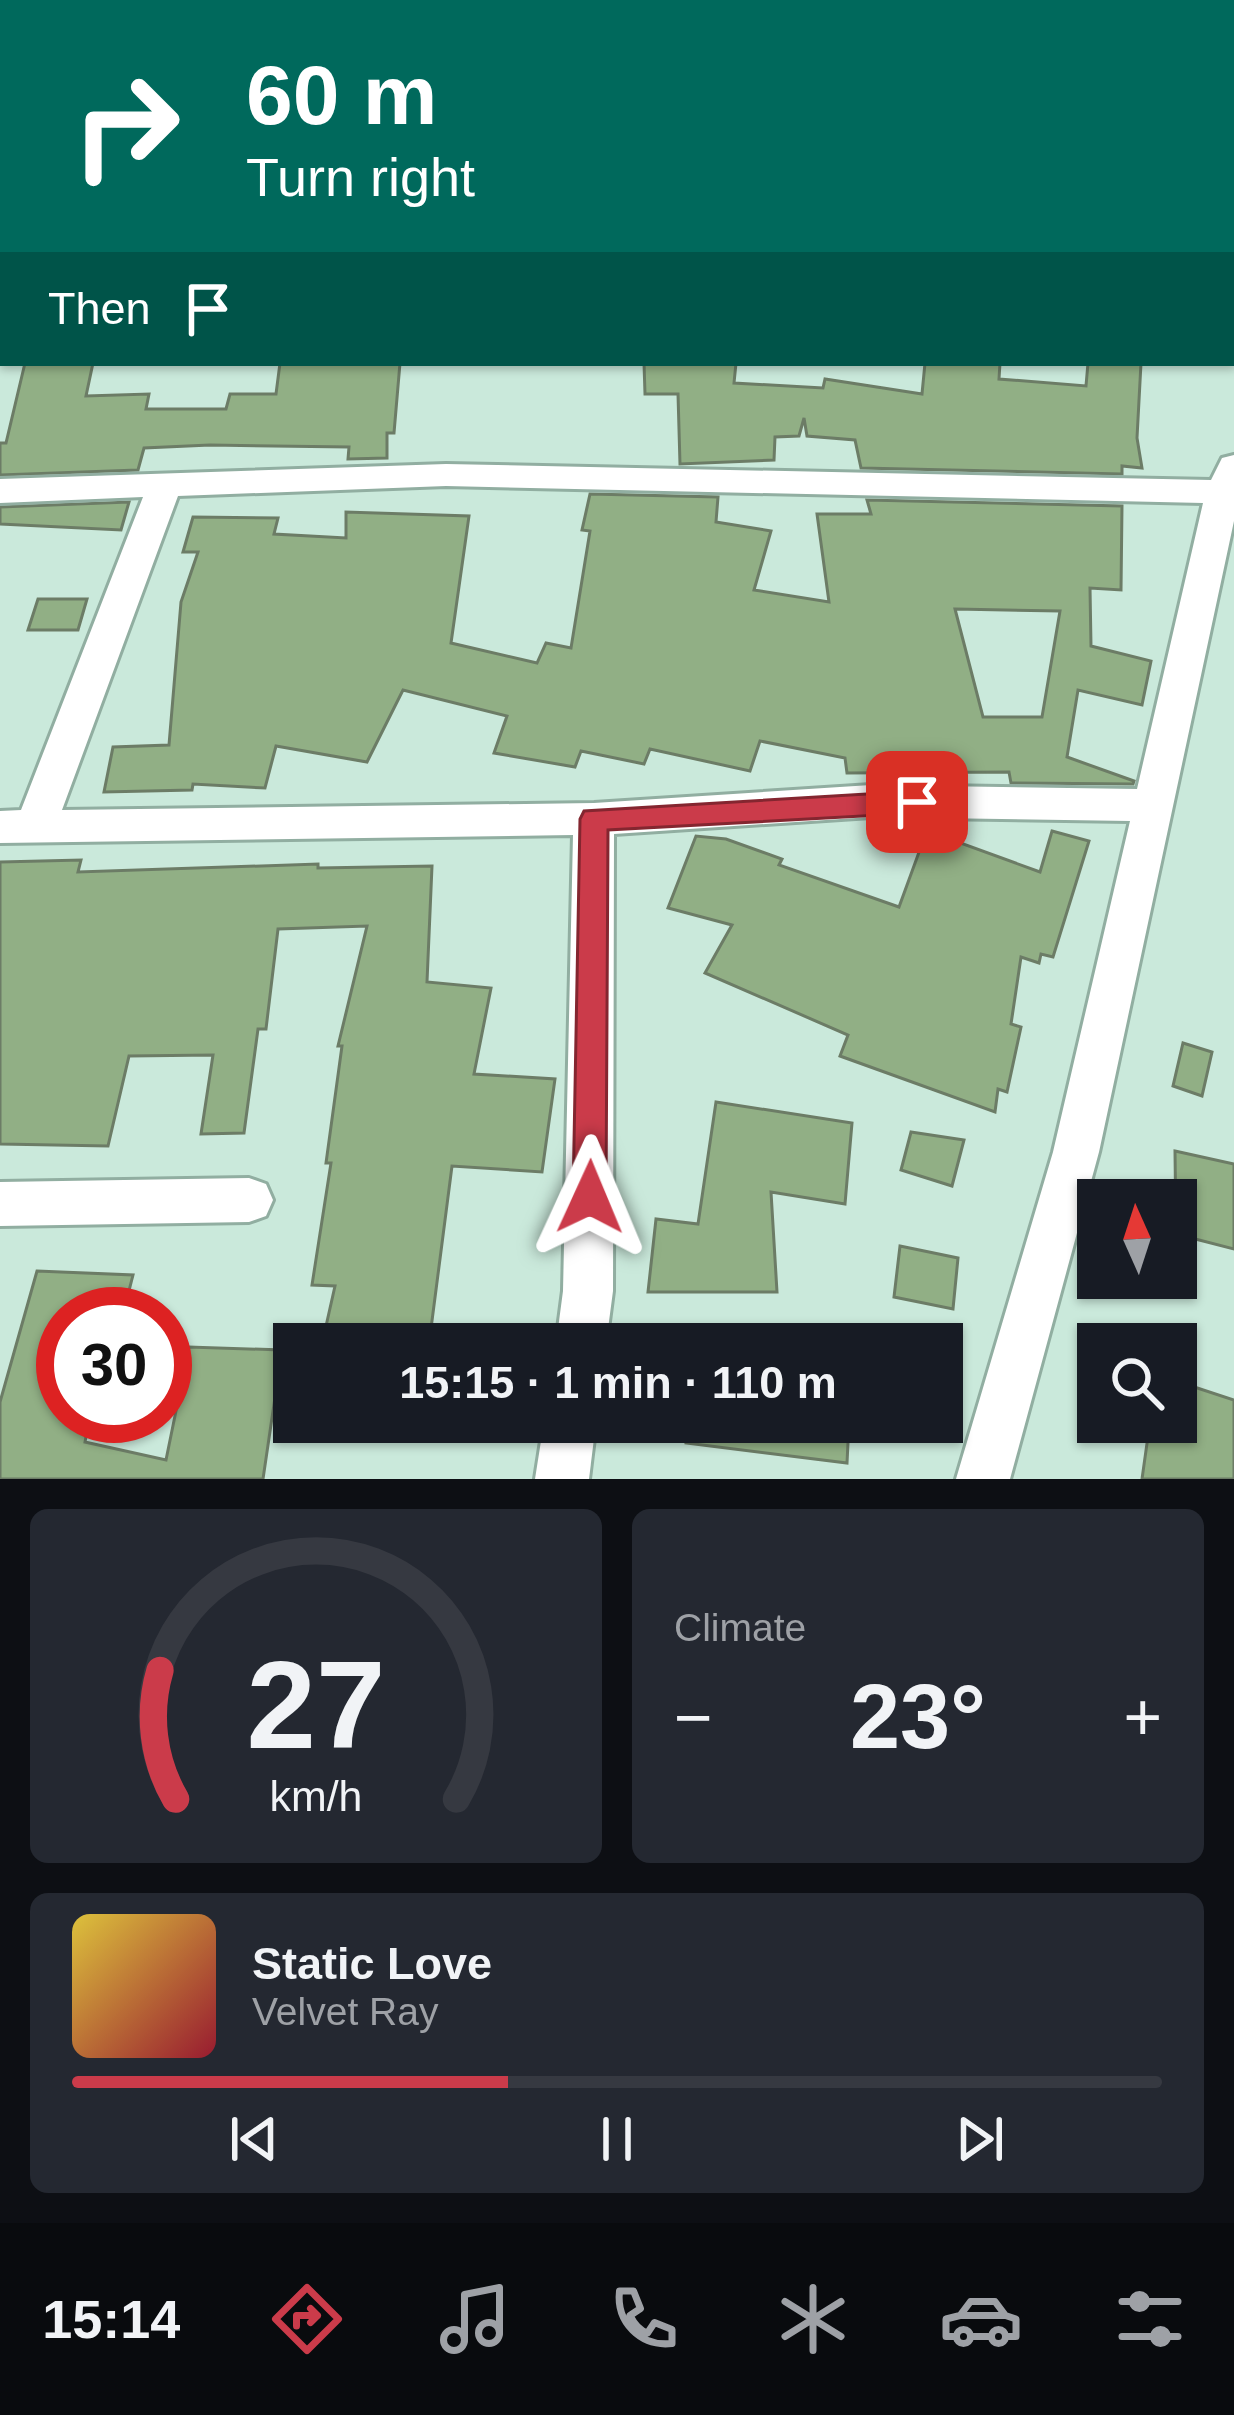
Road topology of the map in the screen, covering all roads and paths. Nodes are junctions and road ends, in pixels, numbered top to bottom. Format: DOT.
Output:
graph roads {
  1 [pos="1228,479"];
  2 [pos="165,484"];
  3 [pos="0,491"];
  4 [pos="1149,805"];
  5 [pos="594,819"];
  6 [pos="17,827"];
  7 [pos="249,1199"];
  8 [pos="0,1204"];
  9 [pos="584,1323"];
  10 [pos="567,1443"];
  11 [pos="562,1479"];
  12 [pos="983,1479"];
  1 -- 2 [label="street"];
  1 -- 4 [label="street"];
  2 -- 3 [label="street"];
  2 -- 6 [label="street"];
  4 -- 5 [label="street"];
  4 -- 12 [label="street"];
  5 -- 6 [label="street"];
  5 -- 9 [label="street"];
  7 -- 8 [label="street"];
  10 -- 11 [label="street"];
}
